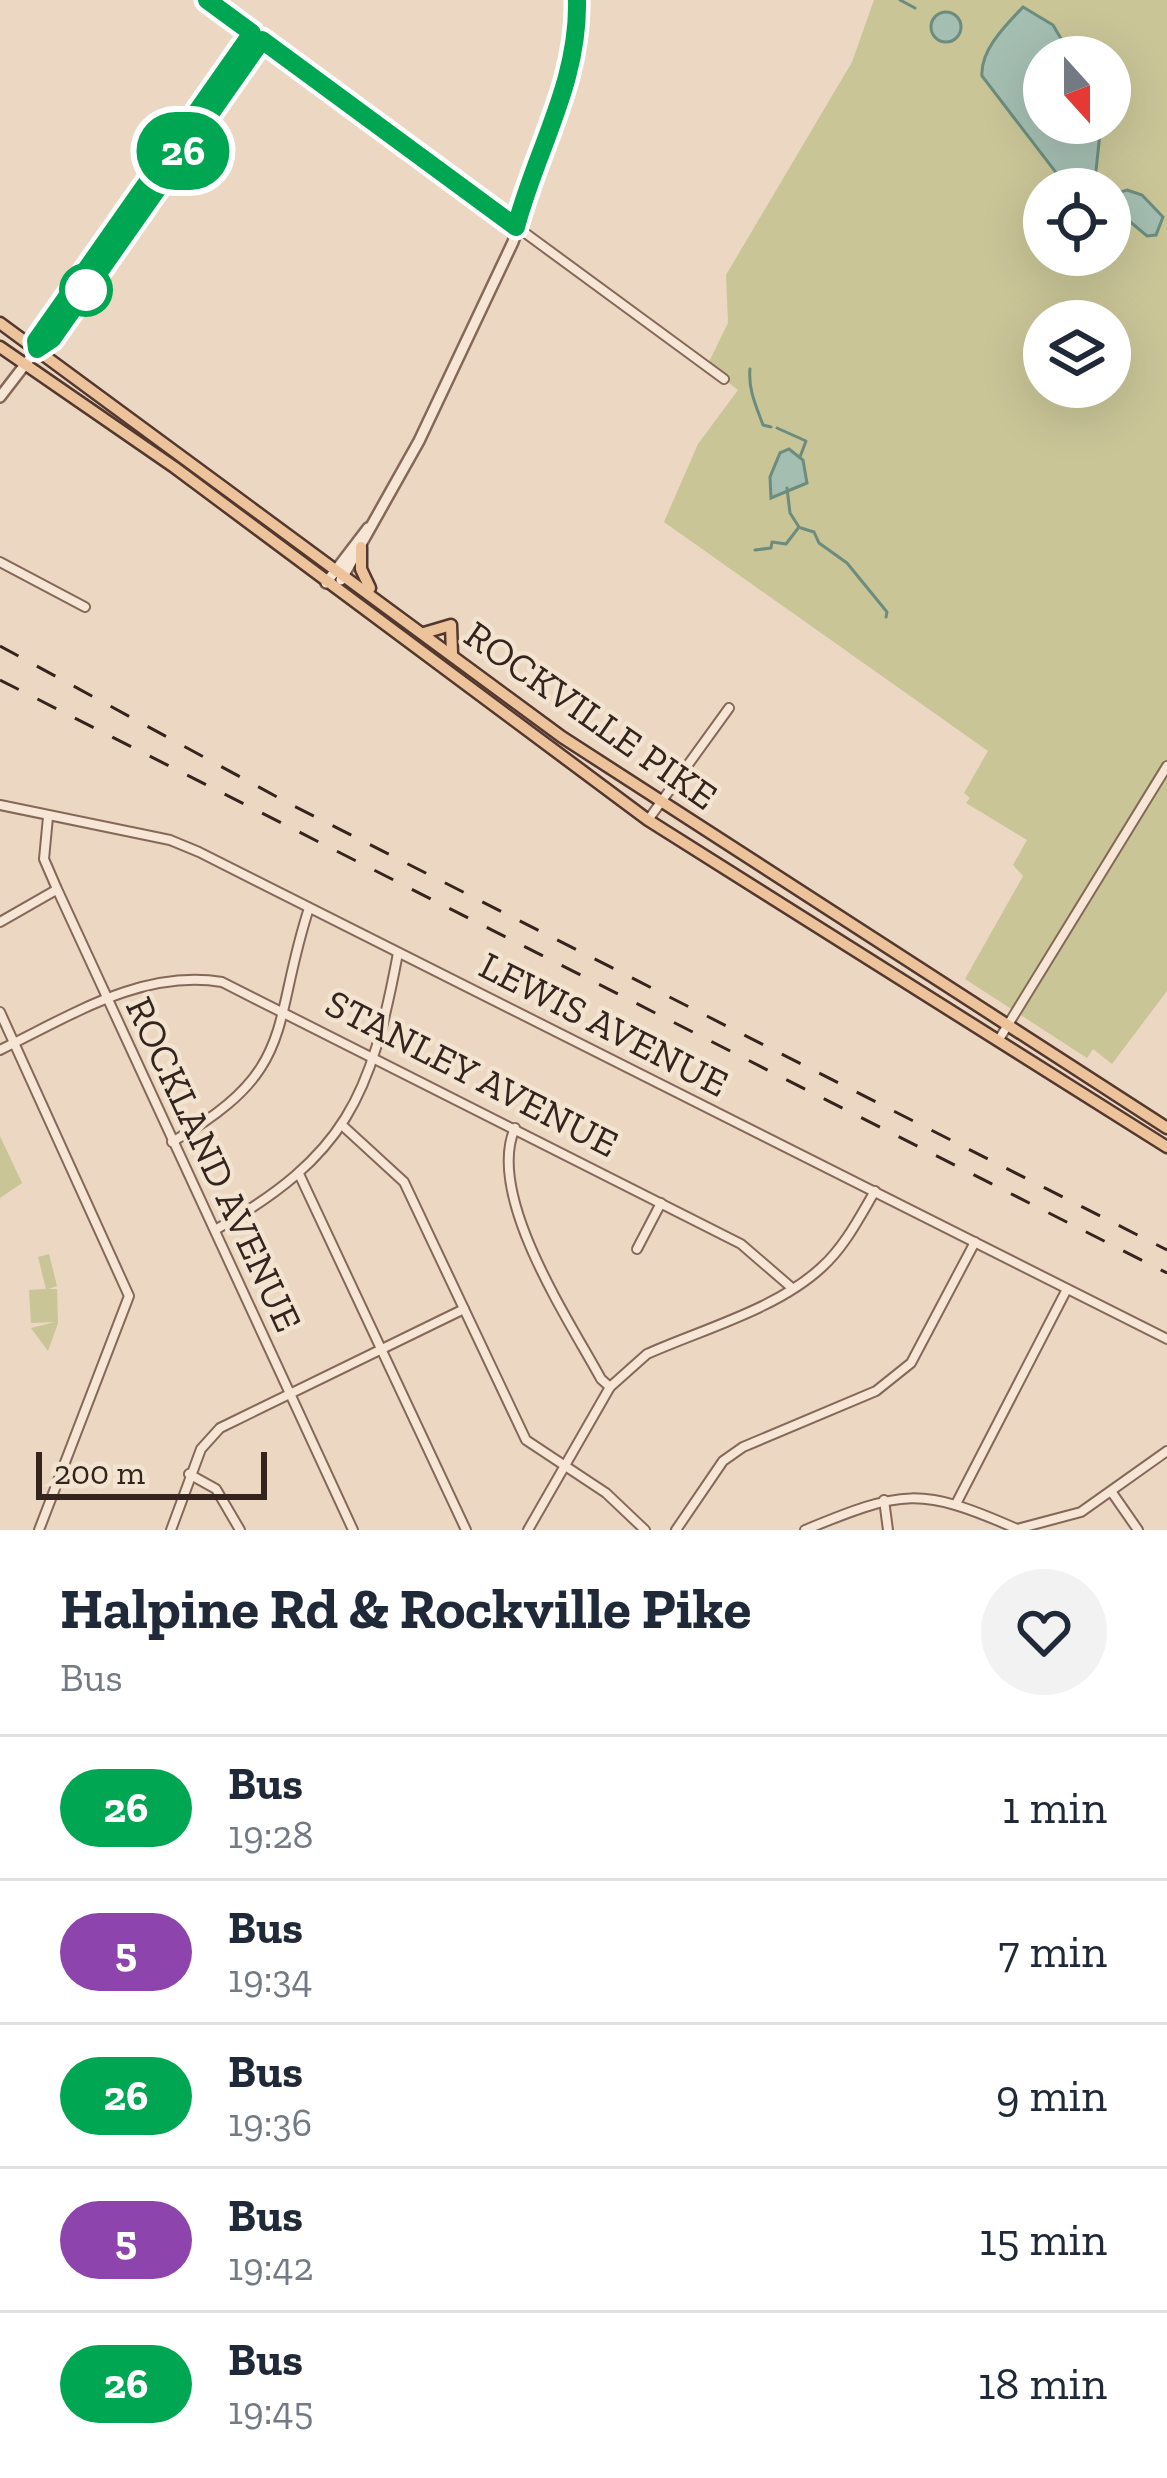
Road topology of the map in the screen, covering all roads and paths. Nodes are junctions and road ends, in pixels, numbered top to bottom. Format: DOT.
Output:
graph roads {
  1 [pos="207,0"];
  2 [pos="578,0"];
  3 [pos="257,37"];
  4 [pos="516,227"];
  5 [pos="0,323"];
  6 [pos="0,347"];
  7 [pos="37,349"];
  8 [pos="23,363"];
  9 [pos="724,379"];
  10 [pos="0,397"];
  11 [pos="368,528"];
  12 [pos="361,547"];
  13 [pos="0,562"];
  14 [pos="341,570"];
  15 [pos="330,586"];
  16 [pos="375,596"];
  17 [pos="85,607"];
  18 [pos="424,633"];
  19 [pos="452,655"];
  20 [pos="729,708"];
  21 [pos="1167,766"];
  22 [pos="0,805"];
  23 [pos="662,805"];
  24 [pos="48,817"];
  25 [pos="648,820"];
  26 [pos="57,890"];
  27 [pos="309,908"];
  28 [pos="0,922"];
  29 [pos="398,953"];
  30 [pos="105,1001"];
  31 [pos="0,1012"];
  32 [pos="286,1012"];
  33 [pos="1006,1026"];
  34 [pos="997,1042"];
  35 [pos="14,1043"];
  36 [pos="0,1050"];
  37 [pos="376,1058"];
  38 [pos="1108,1090"];
  39 [pos="1099,1104"];
  40 [pos="343,1126"];
  41 [pos="515,1128"];
  42 [pos="1167,1128"];
  43 [pos="172,1142"];
  44 [pos="1167,1147"];
  45 [pos="299,1176"];
  46 [pos="875,1191"];
  47 [pos="661,1203"];
  48 [pos="215,1230"];
  49 [pos="975,1242"];
  50 [pos="637,1249"];
  51 [pos="792,1288"];
  52 [pos="1067,1288"];
  53 [pos="464,1310"];
  54 [pos="1167,1339"];
  55 [pos="381,1348"];
  56 [pos="610,1387"];
  57 [pos="287,1392"];
  58 [pos="1167,1451"];
  59 [pos="564,1468"];
  60 [pos="189,1474"];
  61 [pos="1113,1494"];
  62 [pos="884,1500"];
  63 [pos="957,1502"];
  64 [pos="39,1530"];
  65 [pos="171,1530"];
  66 [pos="240,1530"];
  67 [pos="353,1530"];
  68 [pos="466,1530"];
  69 [pos="528,1530"];
  70 [pos="645,1530"];
  71 [pos="676,1530"];
  72 [pos="805,1530"];
  73 [pos="888,1530"];
  74 [pos="1017,1530"];
  75 [pos="1138,1530"];
  1 -- 3 [label="street"];
  2 -- 4 [label="street"];
  3 -- 4 [label="street"];
  3 -- 7 [label="street"];
  4 -- 9 [label="street"];
  4 -- 11 [label="street"];
  5 -- 7 [label="main road, ROCKVILLE PIKE"];
  6 -- 8 [label="main road, ROCKVILLE PIKE"];
  7 -- 8 [label="street"];
  7 -- 14 [label="main road, ROCKVILLE PIKE"];
  8 -- 10 [label="street"];
  8 -- 15 [label="main road, ROCKVILLE PIKE"];
  11 -- 12 [label="street"];
  11 -- 14 [label="street"];
  12 -- 14 [label="street"];
  12 -- 16 [label="main road"];
  13 -- 17 [label="street"];
  14 -- 15 [label="street"];
  14 -- 16 [label="main road, ROCKVILLE PIKE"];
  15 -- 25 [label="main road, ROCKVILLE PIKE"];
  16 -- 18 [label="main road, ROCKVILLE PIKE"];
  18 -- 19 [label="main road, ROCKVILLE PIKE"];
  18 -- 19 [label="main road"];
  19 -- 23 [label="main road, ROCKVILLE PIKE"];
  20 -- 23 [label="street"];
  21 -- 33 [label="street"];
  22 -- 24 [label="street, LEWIS AVENUE"];
  23 -- 25 [label="street"];
  23 -- 33 [label="main road, ROCKVILLE PIKE"];
  24 -- 26 [label="street, ROCKLAND AVENUE"];
  24 -- 27 [label="street, LEWIS AVENUE"];
  25 -- 34 [label="main road, ROCKVILLE PIKE"];
  26 -- 28 [label="street"];
  26 -- 30 [label="street, ROCKLAND AVENUE"];
  27 -- 29 [label="street, LEWIS AVENUE"];
  27 -- 32 [label="street"];
  29 -- 37 [label="street"];
  29 -- 46 [label="street, LEWIS AVENUE"];
  30 -- 32 [label="street, STANLEY AVENUE"];
  30 -- 35 [label="street, STANLEY AVENUE"];
  30 -- 43 [label="street, ROCKLAND AVENUE"];
  31 -- 35 [label="street"];
  32 -- 37 [label="street, STANLEY AVENUE"];
  32 -- 43 [label="street"];
  33 -- 34 [label="street"];
  33 -- 38 [label="main road, ROCKVILLE PIKE"];
  34 -- 39 [label="main road, ROCKVILLE PIKE"];
  35 -- 36 [label="street, STANLEY AVENUE"];
  35 -- 64 [label="street"];
  37 -- 40 [label="street"];
  37 -- 41 [label="street, STANLEY AVENUE"];
  38 -- 39 [label="main road"];
  38 -- 42 [label="main road, ROCKVILLE PIKE"];
  39 -- 44 [label="main road, ROCKVILLE PIKE"];
  40 -- 45 [label="street"];
  40 -- 53 [label="street"];
  41 -- 47 [label="street, STANLEY AVENUE"];
  41 -- 56 [label="street"];
  43 -- 48 [label="street, ROCKLAND AVENUE"];
  45 -- 48 [label="street"];
  45 -- 55 [label="street"];
  46 -- 49 [label="street, LEWIS AVENUE"];
  46 -- 51 [label="street"];
  47 -- 50 [label="street"];
  47 -- 51 [label="street, STANLEY AVENUE"];
  48 -- 57 [label="street, ROCKLAND AVENUE"];
  49 -- 52 [label="street, LEWIS AVENUE"];
  49 -- 71 [label="street"];
  51 -- 56 [label="street"];
  52 -- 54 [label="street, LEWIS AVENUE"];
  52 -- 63 [label="street"];
  53 -- 55 [label="street"];
  53 -- 59 [label="street"];
  55 -- 57 [label="street"];
  55 -- 68 [label="street"];
  56 -- 59 [label="street"];
  57 -- 60 [label="street"];
  57 -- 67 [label="street, ROCKLAND AVENUE"];
  58 -- 61 [label="street"];
  59 -- 69 [label="street"];
  59 -- 70 [label="street"];
  60 -- 65 [label="street"];
  60 -- 66 [label="street"];
  61 -- 74 [label="street"];
  61 -- 75 [label="street"];
  62 -- 63 [label="street"];
  62 -- 72 [label="street"];
  62 -- 73 [label="street"];
  63 -- 74 [label="street"];
}
